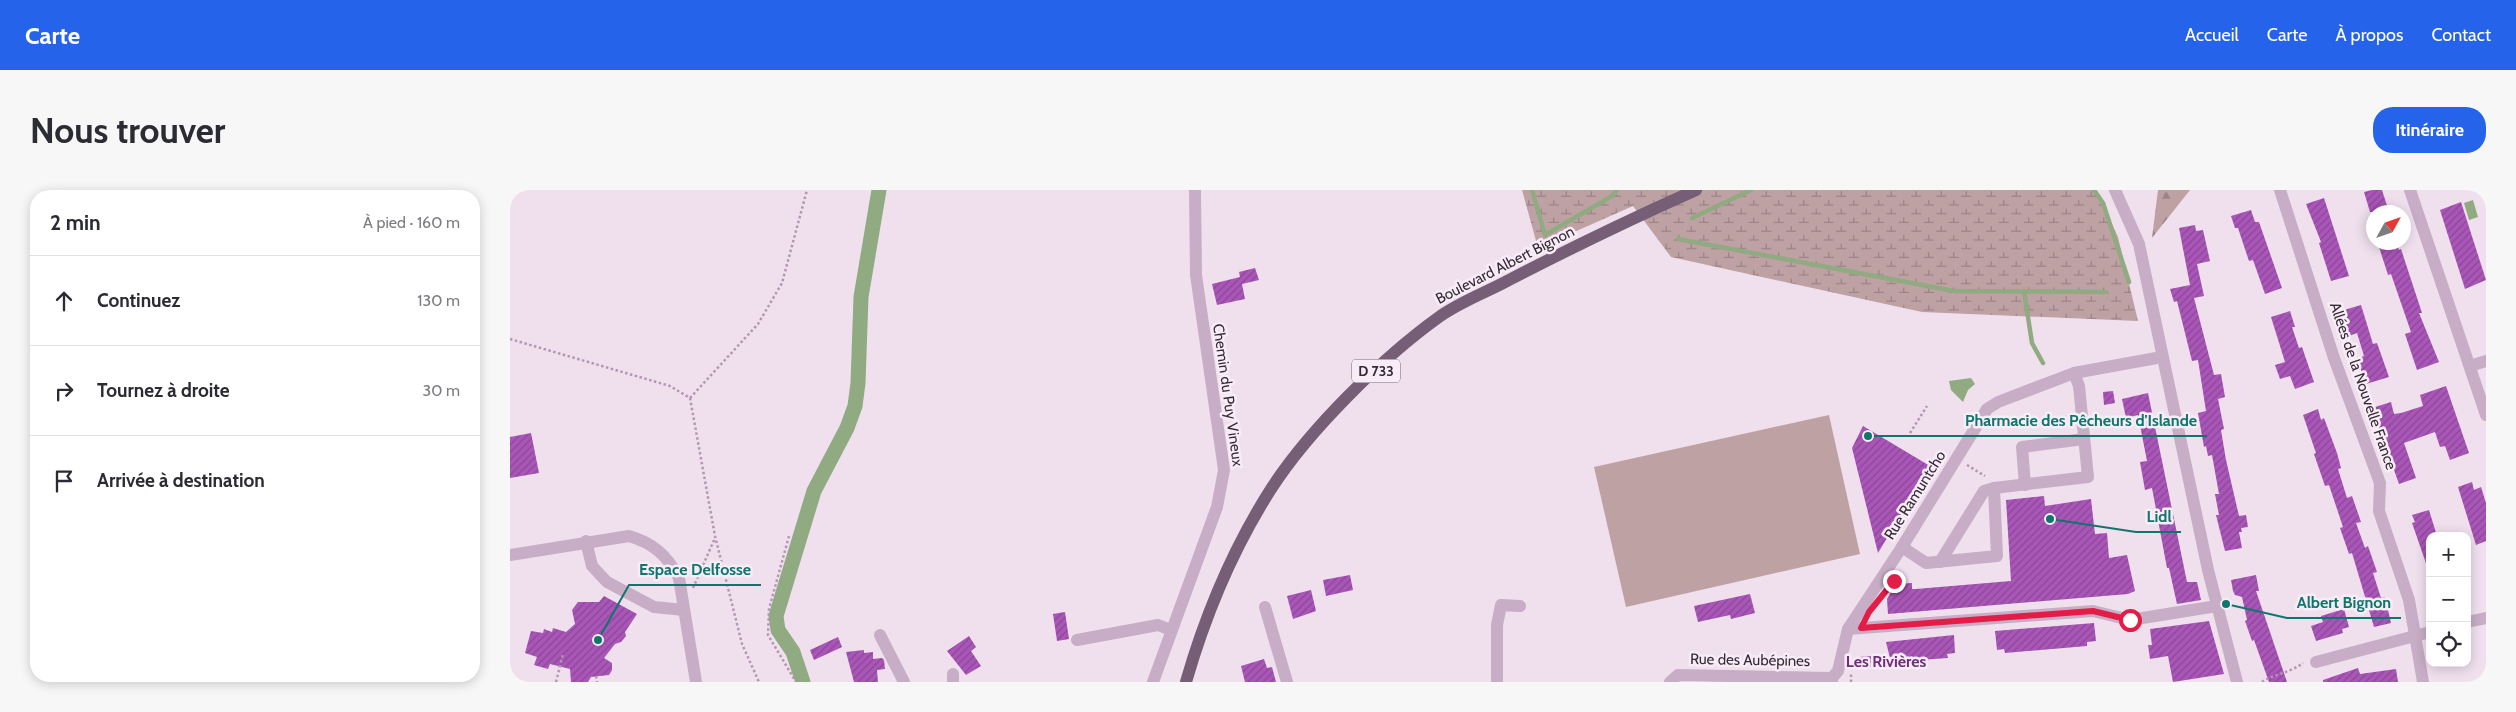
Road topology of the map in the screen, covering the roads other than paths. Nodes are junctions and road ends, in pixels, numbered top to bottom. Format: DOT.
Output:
graph roads {
  1 [pos="1194,190"];
  2 [pos="1696,190"];
  3 [pos="2280,190"];
  4 [pos="2410,190"];
  5 [pos="2116,191"];
  6 [pos="2162,357"];
  7 [pos="2486,361"];
  8 [pos="2470,366"];
  9 [pos="2074,373"];
  10 [pos="2486,415"];
  11 [pos="2084,439"];
  12 [pos="2025,485"];
  13 [pos="1994,488"];
  14 [pos="586,542"];
  15 [pos="1902,547"];
  16 [pos="510,555"];
  17 [pos="1940,562"];
  18 [pos="1520,606"];
  19 [pos="2217,606"];
  20 [pos="1265,607"];
  21 [pos="684,610"];
  22 [pos="2486,618"];
  23 [pos="2471,621"];
  24 [pos="1848,629"];
  25 [pos="1171,630"];
  26 [pos="2426,633"];
  27 [pos="880,635"];
  28 [pos="2416,636"];
  29 [pos="1077,640"];
  30 [pos="2316,662"];
  31 [pos="1711,679"];
  32 [pos="1832,680"];
  33 [pos="696,682"];
  34 [pos="904,682"];
  35 [pos="1153,682"];
  36 [pos="1186,682"];
  37 [pos="1287,682"];
  38 [pos="1497,682"];
  39 [pos="1670,682"];
  40 [pos="2237,682"];
  41 [pos="2423,682"];
  1 -- 25 [label="street, Chemin du Puy Vineux"];
  2 -- 36 [label="main road, Boulevard Albert Bignon / D 733"];
  3 -- 28 [label="street, Allées de la Nouvelle France"];
  4 -- 8 [label="street"];
  5 -- 6 [label="street"];
  6 -- 9 [label="street, Rue Ramuntcho"];
  6 -- 19 [label="street"];
  7 -- 8 [label="street"];
  8 -- 10 [label="street"];
  9 -- 11 [label="street"];
  9 -- 15 [label="street, Rue Ramuntcho"];
  11 -- 12 [label="street"];
  11 -- 12 [label="street"];
  12 -- 13 [label="street"];
  13 -- 17 [label="street"];
  13 -- 17 [label="street"];
  14 -- 16 [label="street"];
  14 -- 21 [label="street"];
  14 -- 21 [label="street"];
  15 -- 17 [label="street"];
  15 -- 24 [label="street, Rue Ramuntcho"];
  18 -- 38 [label="street"];
  19 -- 24 [label="street"];
  19 -- 40 [label="street"];
  20 -- 37 [label="street"];
  21 -- 33 [label="street"];
  22 -- 23 [label="street"];
  24 -- 32 [label="street, Rue Ramuntcho"];
  25 -- 29 [label="street"];
  25 -- 35 [label="street, Chemin du Puy Vineux"];
  26 -- 28 [label="street"];
  27 -- 34 [label="street"];
  28 -- 30 [label="street"];
  28 -- 41 [label="street, Allées de la Nouvelle France"];
  31 -- 32 [label="street, Rue des Aubépines"];
  31 -- 39 [label="street, Rue des Aubépines"];
}
